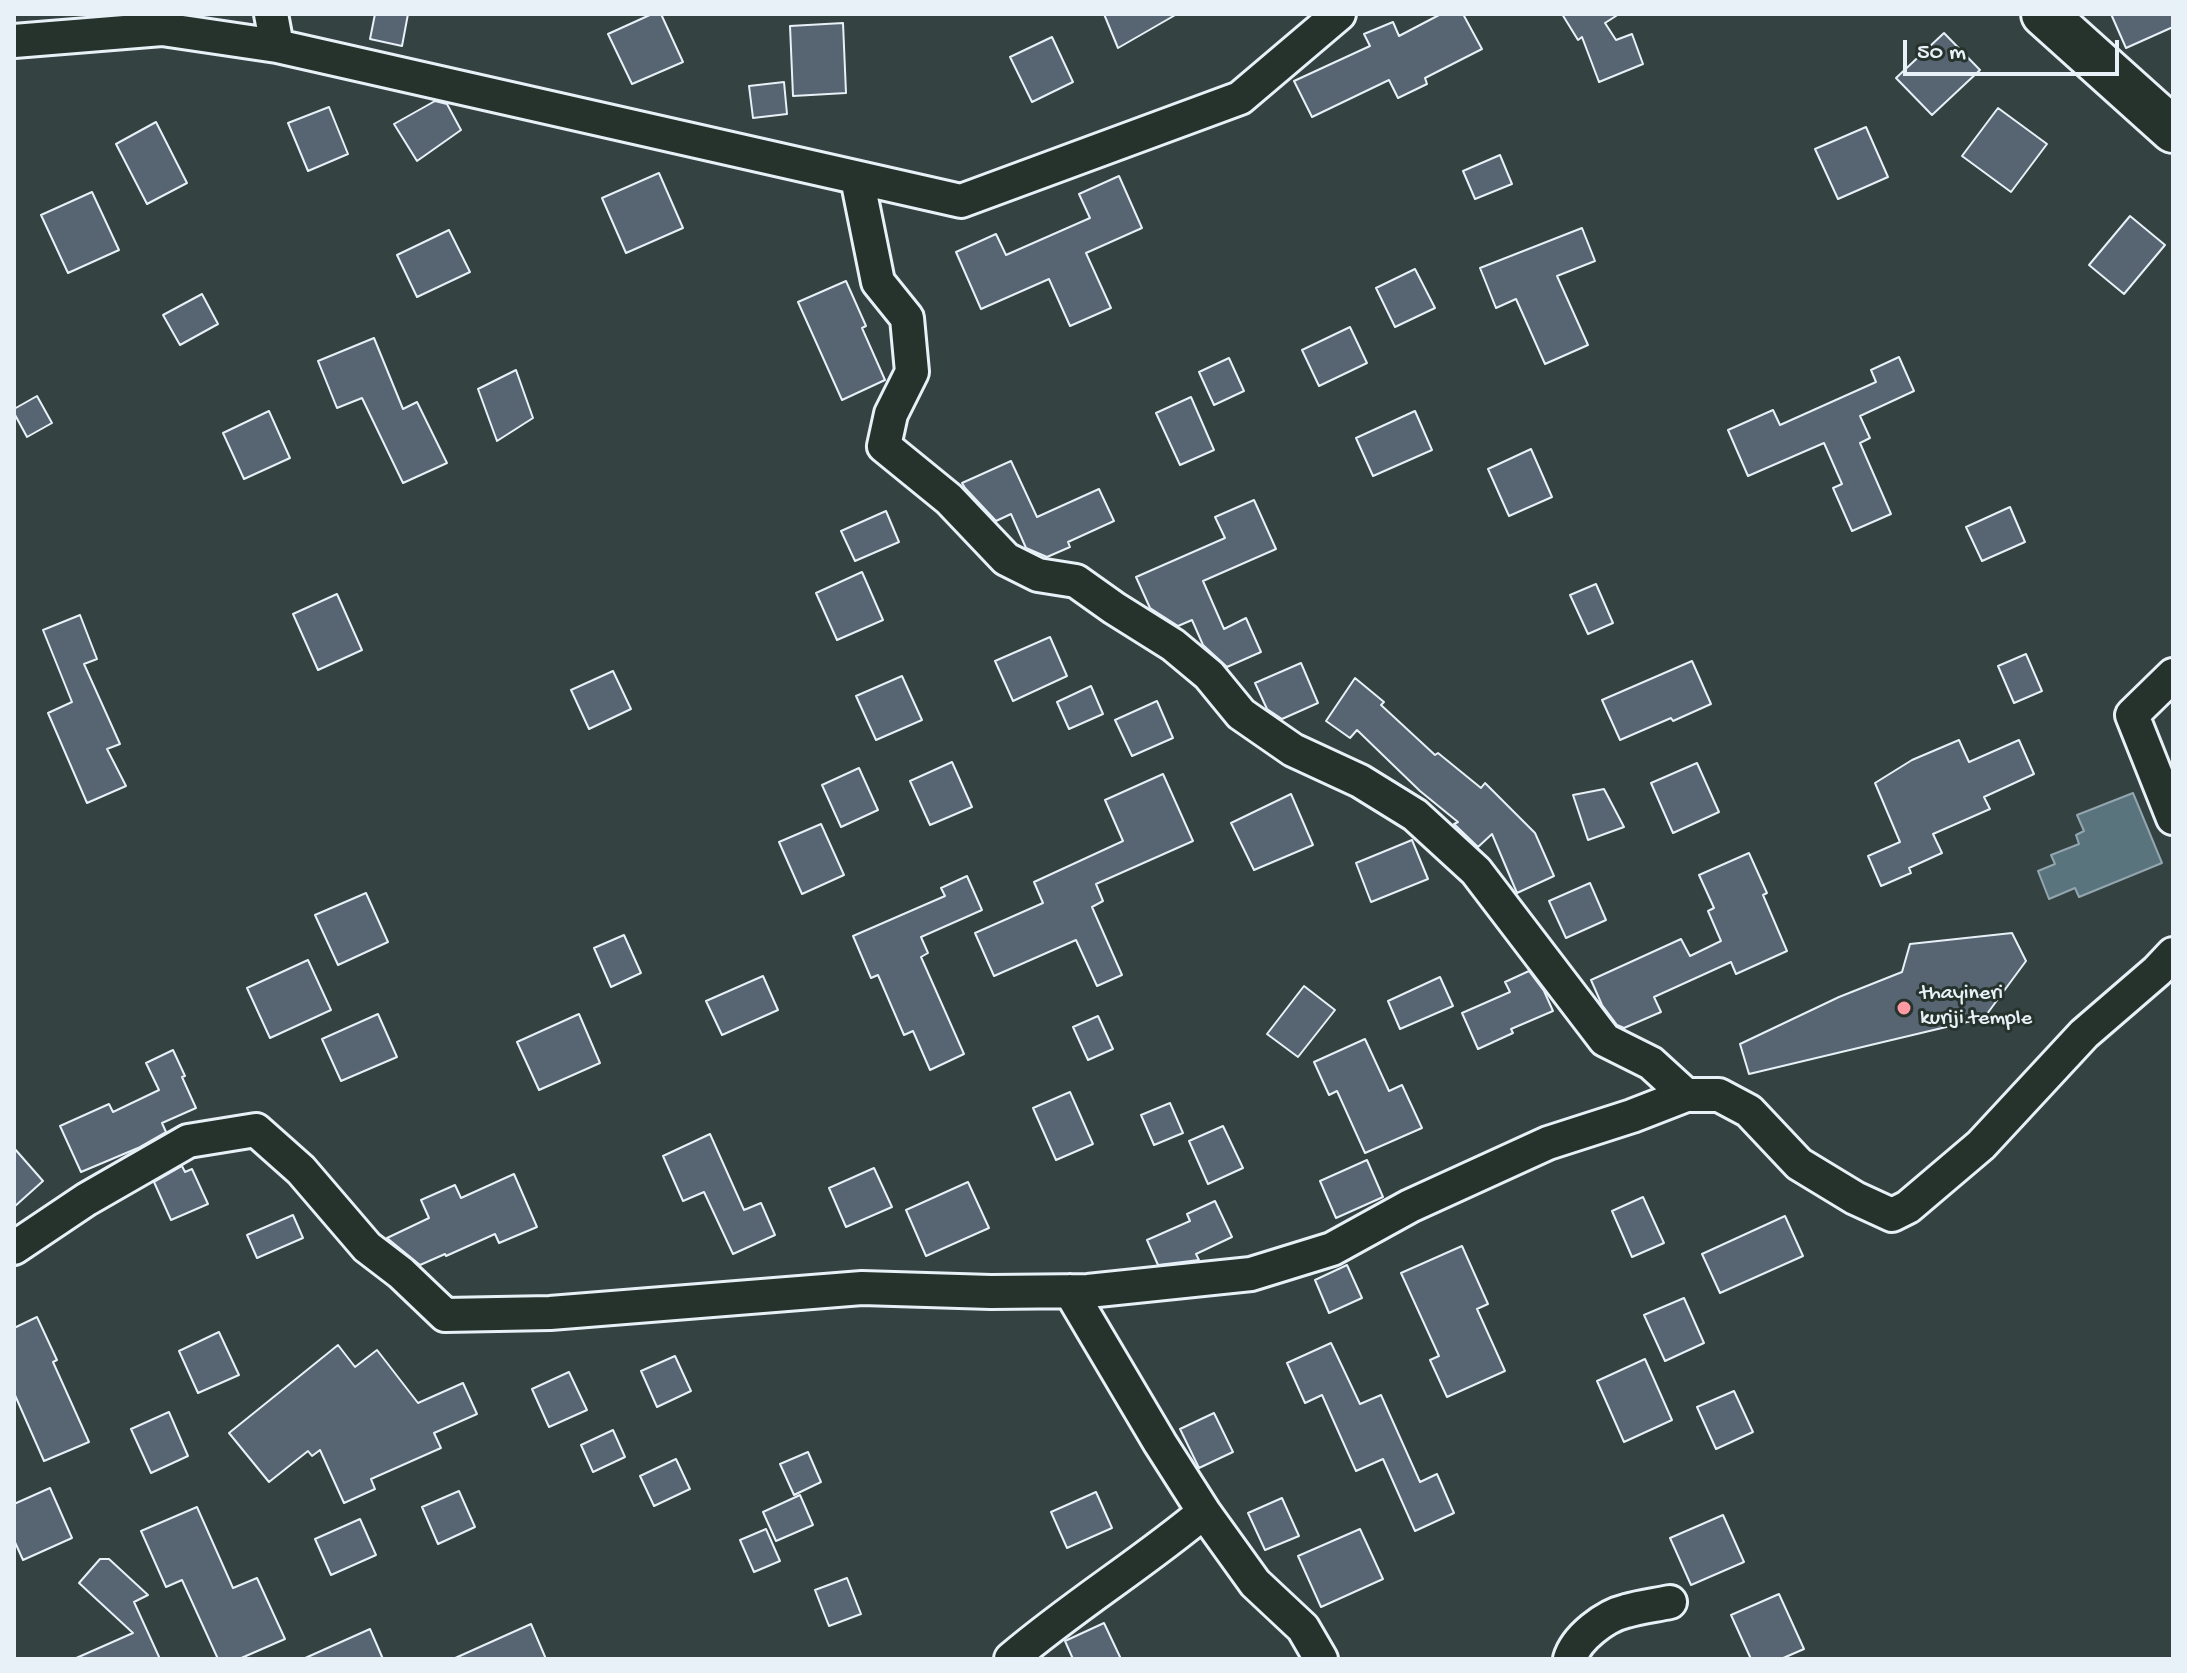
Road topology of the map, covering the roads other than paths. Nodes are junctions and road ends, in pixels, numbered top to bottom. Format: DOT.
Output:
graph roads {
  1 [pos="271,14"];
  2 [pos="1339,14"];
  3 [pos="2044,14"];
  4 [pos="14,41"];
  5 [pos="277,46"];
  6 [pos="2173,130"];
  7 [pos="857,178"];
  8 [pos="2173,675"];
  9 [pos="2173,818"];
  10 [pos="2173,954"];
  11 [pos="1686,1095"];
  12 [pos="14,1248"];
  13 [pos="1070,1291"];
  14 [pos="1204,1512"];
  15 [pos="1670,1602"];
  16 [pos="1011,1659"];
  17 [pos="1321,1659"];
  18 [pos="1570,1659"];
  1 -- 5 [label="street"];
  2 -- 7 [label="street"];
  3 -- 6 [label="main road"];
  4 -- 5 [label="street"];
  5 -- 7 [label="street"];
  7 -- 11 [label="street"];
  8 -- 9 [label="street"];
  10 -- 11 [label="street"];
  11 -- 13 [label="street"];
  12 -- 13 [label="street"];
  13 -- 14 [label="street"];
  14 -- 16 [label="street"];
  14 -- 17 [label="street"];
  15 -- 18 [label="street"];
}
